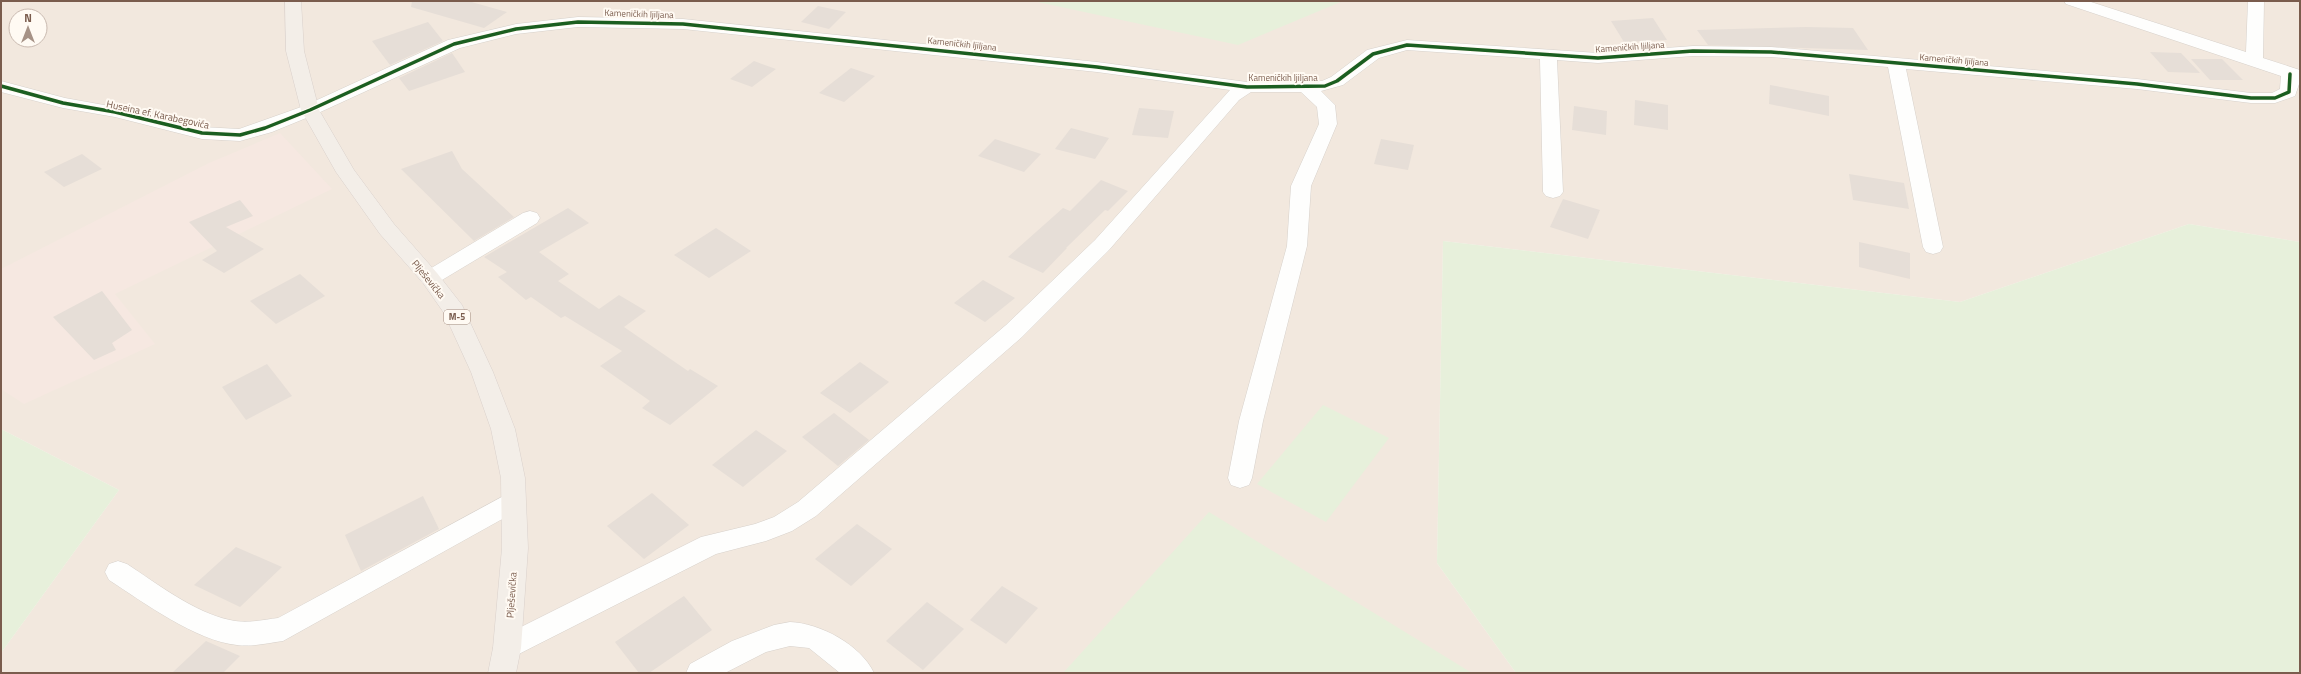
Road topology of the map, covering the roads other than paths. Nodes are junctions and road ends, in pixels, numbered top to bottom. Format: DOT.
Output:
graph roads {
  1 [pos="293,1"];
  2 [pos="2072,1"];
  3 [pos="2256,1"];
  4 [pos="1548,54"];
  5 [pos="2254,61"];
  6 [pos="1896,62"];
  7 [pos="2295,75"];
  8 [pos="1,86"];
  9 [pos="1247,87"];
  10 [pos="1306,87"];
  11 [pos="310,110"];
  12 [pos="1552,192"];
  13 [pos="530,218"];
  14 [pos="1933,247"];
  15 [pos="430,278"];
  16 [pos="1240,478"];
  17 [pos="513,501"];
  18 [pos="118,572"];
  19 [pos="507,648"];
  20 [pos="502,673"];
  21 [pos="700,673"];
  22 [pos="860,673"];
  1 -- 11 [label="main road, Plješevička / M-5"];
  2 -- 5 [label="street"];
  3 -- 5 [label="street"];
  4 -- 6 [label="street, Kameničkih ljiljana"];
  4 -- 10 [label="street, Kameničkih ljiljana"];
  4 -- 12 [label="street"];
  5 -- 7 [label="street"];
  6 -- 7 [label="street, Kameničkih ljiljana"];
  6 -- 14 [label="street"];
  8 -- 11 [label="street, Huseina ef. Karabegovića"];
  9 -- 10 [label="street, Kameničkih ljiljana"];
  9 -- 11 [label="street, Kameničkih ljiljana"];
  9 -- 19 [label="street"];
  10 -- 16 [label="street"];
  11 -- 15 [label="main road, Plješevička / M-5"];
  13 -- 15 [label="street"];
  15 -- 17 [label="main road, Plješevička / M-5"];
  17 -- 18 [label="street"];
  17 -- 19 [label="main road, Plješevička / M-5"];
  19 -- 20 [label="main road, Plješevička / M-5"];
  21 -- 22 [label="street"];
}
